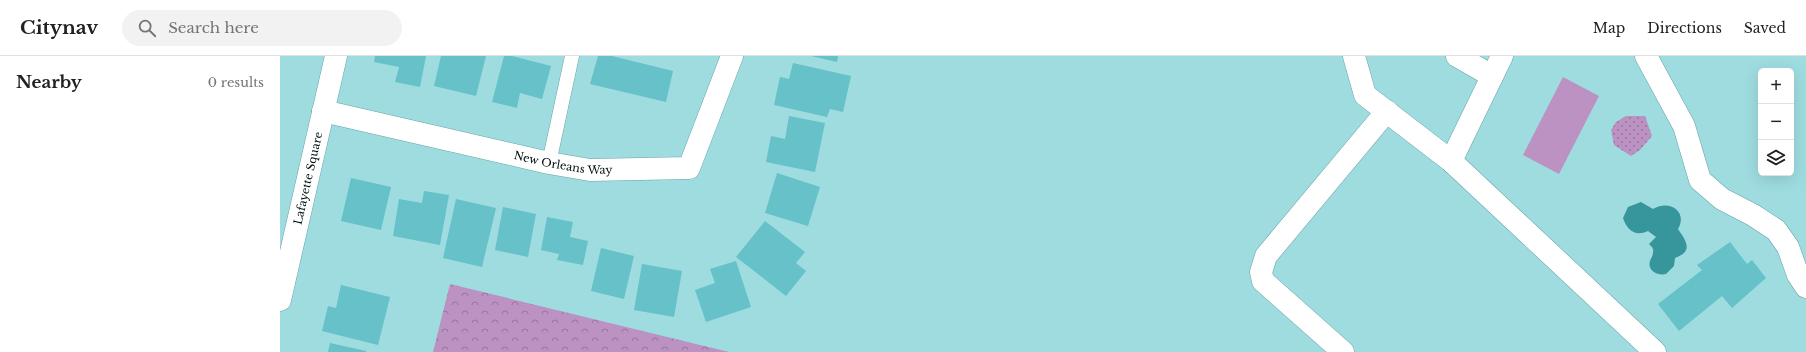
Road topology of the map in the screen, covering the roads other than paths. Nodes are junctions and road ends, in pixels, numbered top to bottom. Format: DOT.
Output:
graph roads {
  1 [pos="336,56"];
  2 [pos="572,56"];
  3 [pos="732,56"];
  4 [pos="1354,56"];
  5 [pos="1457,56"];
  6 [pos="1502,56"];
  7 [pos="1646,56"];
  8 [pos="1492,76"];
  9 [pos="323,111"];
  10 [pos="1387,111"];
  11 [pos="1451,161"];
  12 [pos="549,163"];
  13 [pos="1806,287"];
  14 [pos="280,300"];
  15 [pos="1343,352"];
  16 [pos="1655,352"];
  1 -- 9 [label="street, Lafayette Square"];
  2 -- 12 [label="lane"];
  3 -- 12 [label="street, New Orleans Way"];
  4 -- 10 [label="street"];
  5 -- 8 [label="street"];
  6 -- 8 [label="street"];
  7 -- 13 [label="street"];
  8 -- 11 [label="street"];
  9 -- 12 [label="street, New Orleans Way"];
  9 -- 14 [label="street, Lafayette Square"];
  10 -- 11 [label="street"];
  10 -- 15 [label="street"];
  11 -- 16 [label="street"];
}
